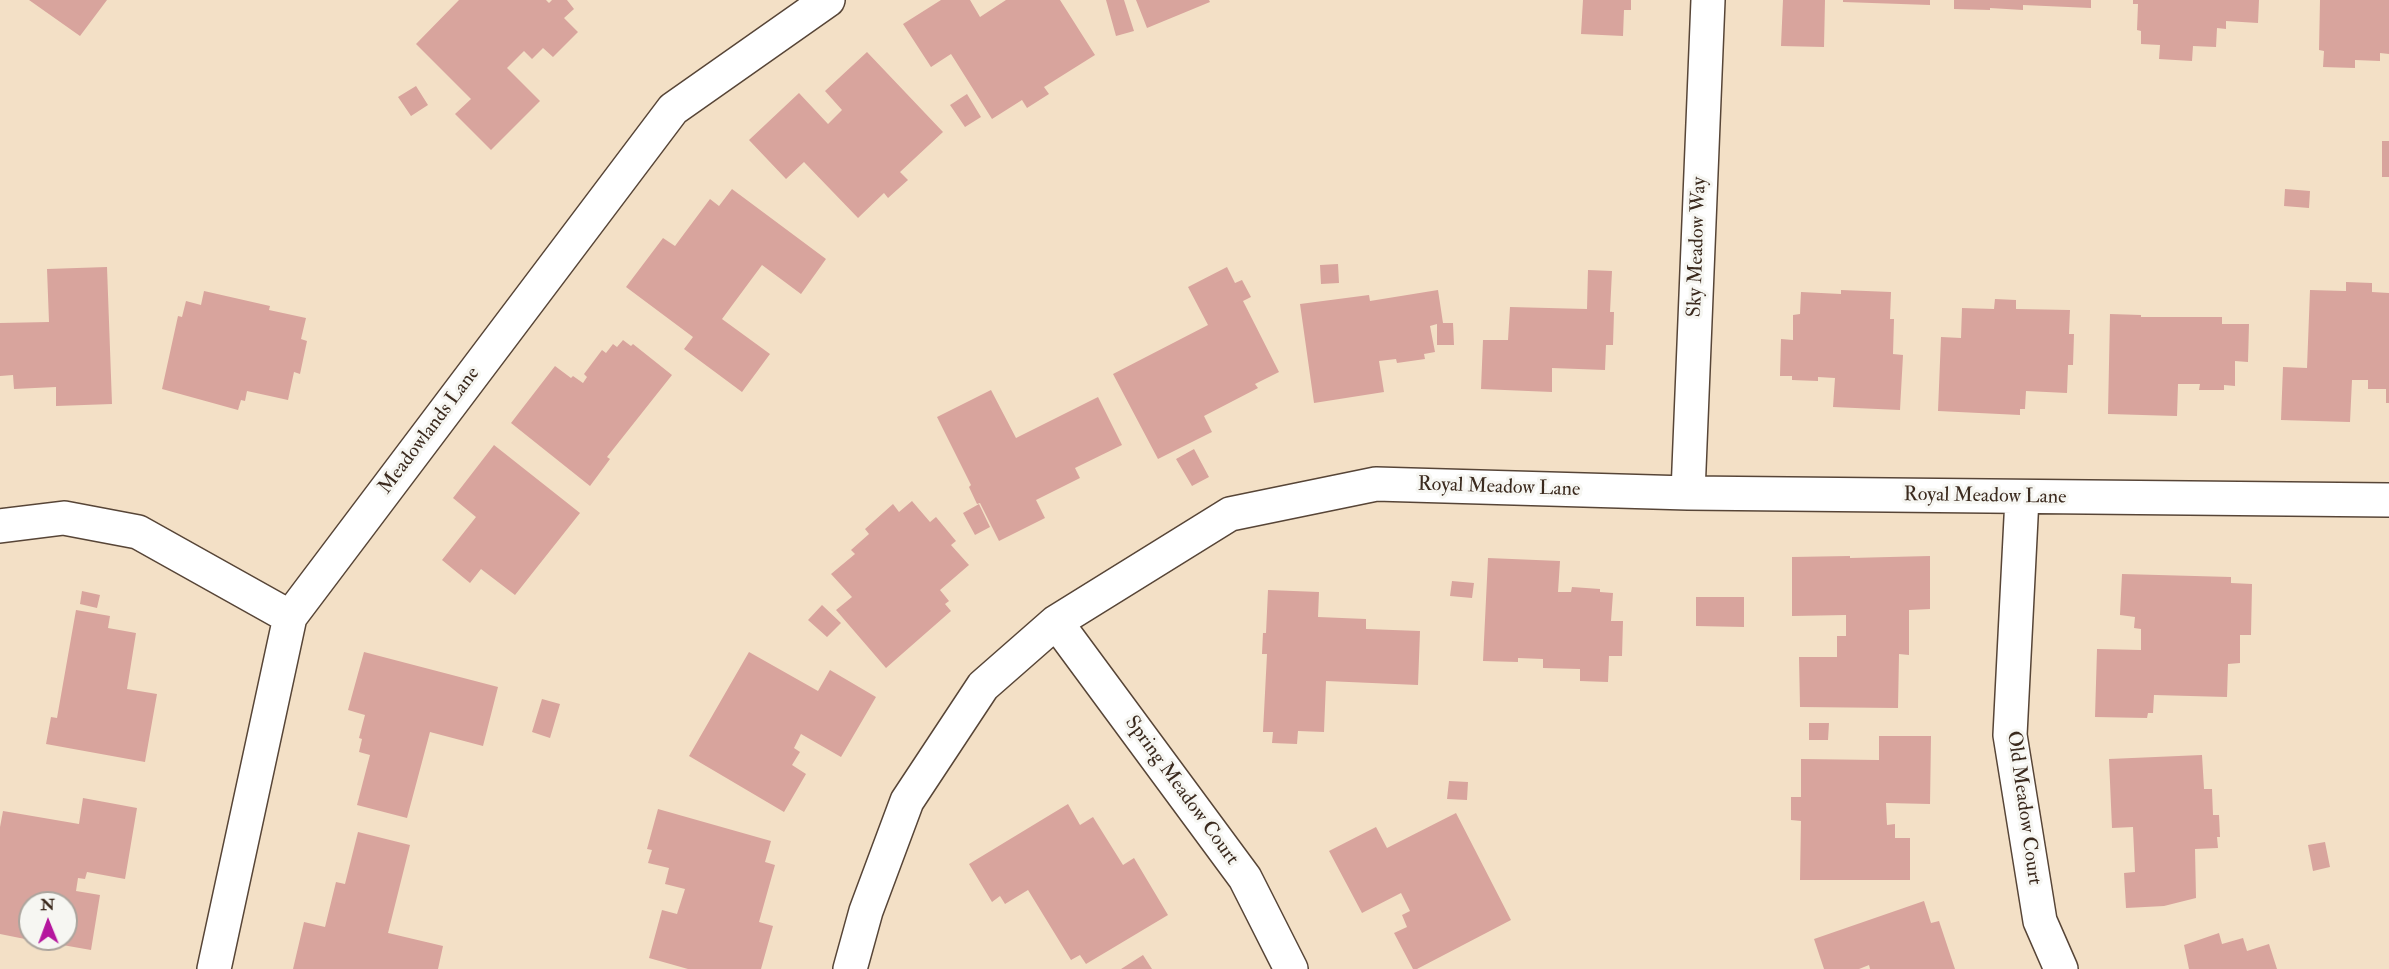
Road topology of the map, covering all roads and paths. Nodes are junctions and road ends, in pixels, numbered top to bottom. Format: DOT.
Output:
graph roads {
  1 [pos="828,0"];
  2 [pos="1708,0"];
  3 [pos="1688,493"];
  4 [pos="2022,498"];
  5 [pos="2389,500"];
  6 [pos="0,526"];
  7 [pos="290,617"];
  8 [pos="1056,622"];
  9 [pos="214,969"];
  10 [pos="850,969"];
  11 [pos="1291,969"];
  12 [pos="2061,969"];
  1 -- 7 [label="street, Meadowlands Lane"];
  2 -- 3 [label="street, Sky Meadow Way"];
  3 -- 4 [label="street, Royal Meadow Lane"];
  3 -- 8 [label="street, Royal Meadow Lane"];
  4 -- 5 [label="street, Royal Meadow Lane"];
  4 -- 12 [label="street, Old Meadow Court"];
  6 -- 7 [label="street"];
  7 -- 9 [label="street, Meadowlands Lane"];
  8 -- 10 [label="street, Royal Meadow Lane"];
  8 -- 11 [label="street, Spring Meadow Court"];
}
